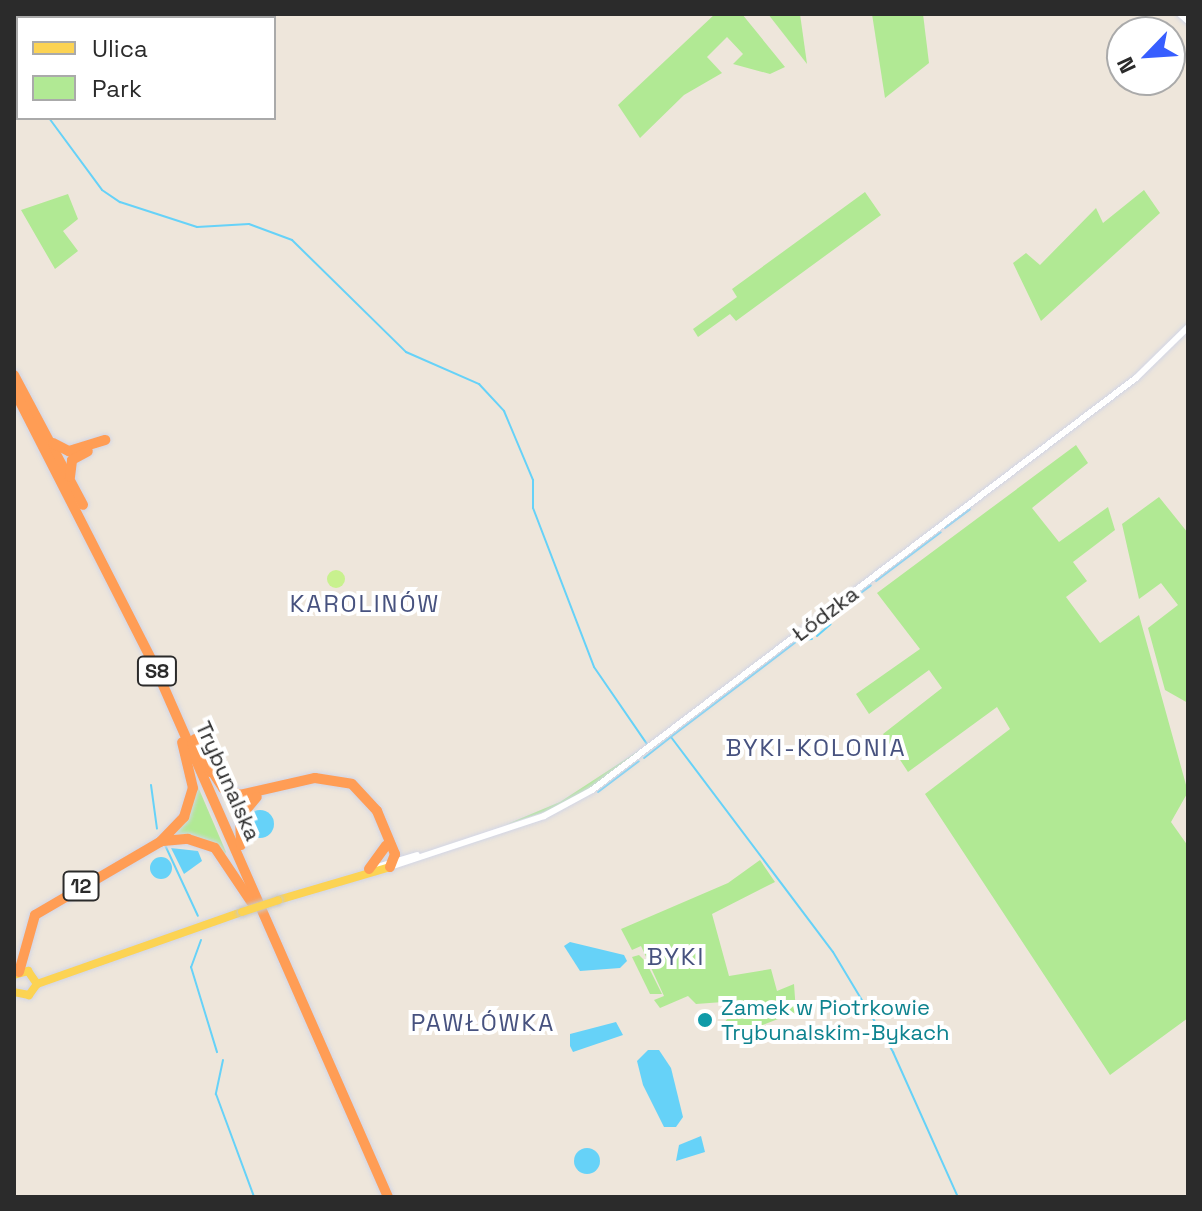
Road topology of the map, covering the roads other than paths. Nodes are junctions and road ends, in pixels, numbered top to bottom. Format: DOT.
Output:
graph roads {
  1 [pos="1180,14"];
  2 [pos="1188,21"];
  3 [pos="1188,327"];
  4 [pos="14,375"];
  5 [pos="14,390"];
  6 [pos="14,403"];
  7 [pos="47,436"];
  8 [pos="72,483"];
  9 [pos="182,742"];
  10 [pos="203,756"];
  11 [pos="262,793"];
  12 [pos="160,842"];
  13 [pos="241,845"];
  14 [pos="432,852"];
  15 [pos="406,858"];
  16 [pos="392,859"];
  17 [pos="369,869"];
  18 [pos="278,900"];
  19 [pos="252,903"];
  20 [pos="284,960"];
  21 [pos="26,976"];
  22 [pos="14,992"];
  23 [pos="381,1197"];
  24 [pos="388,1197"];
  1 -- 2 [label="main road"];
  3 -- 14 [label="main road, Łódzka"];
  4 -- 7 [label="highway"];
  5 -- 20 [label="highway, Trybunalska / S8"];
  6 -- 9 [label="highway, Trybunalska / S8"];
  7 -- 8 [label="highway"];
  7 -- 8 [label="highway"];
  8 -- 10 [label="highway"];
  9 -- 12 [label="highway, 12"];
  9 -- 19 [label="highway, Trybunalska / S8"];
  10 -- 11 [label="highway"];
  10 -- 13 [label="highway"];
  11 -- 13 [label="highway"];
  11 -- 16 [label="highway"];
  12 -- 19 [label="highway"];
  12 -- 21 [label="highway, 12"];
  13 -- 20 [label="highway"];
  14 -- 15 [label="main road, Łódzka"];
  14 -- 16 [label="main road, Łódzka"];
  15 -- 16 [label="highway"];
  16 -- 17 [label="highway"];
  16 -- 17 [label="main road, Łódzka"];
  16 -- 18 [label="main road, Łódzka"];
  17 -- 18 [label="main road, Łódzka"];
  18 -- 21 [label="main road, Łódzka, bridge"];
  19 -- 23 [label="highway, Trybunalska / S8"];
  20 -- 24 [label="highway, Trybunalska / S8"];
  21 -- 22 [label="main road"];
}
